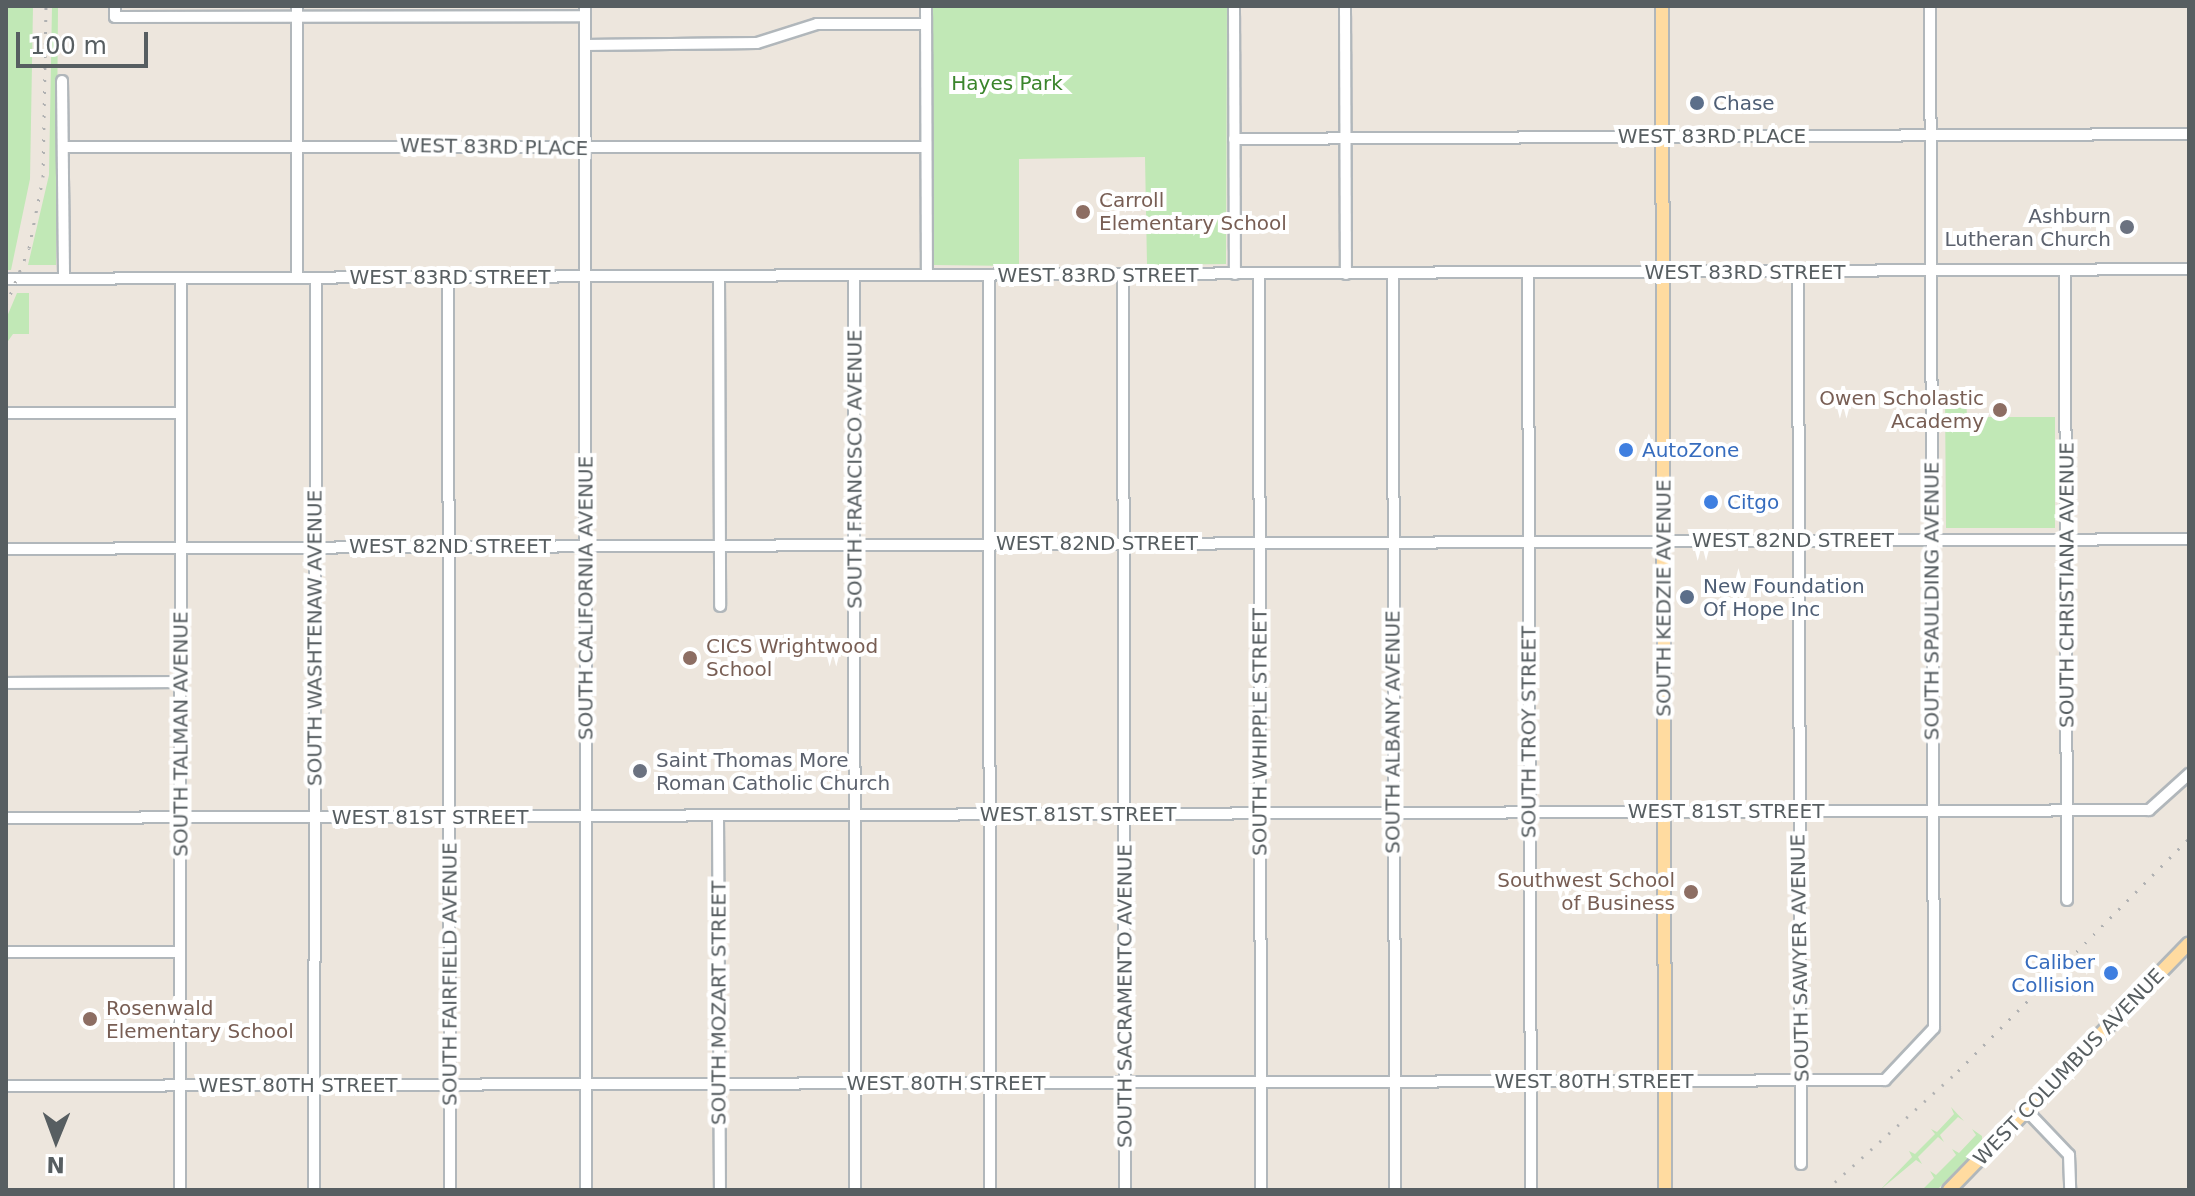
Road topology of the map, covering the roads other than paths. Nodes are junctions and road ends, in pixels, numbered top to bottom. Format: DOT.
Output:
graph roads {
  1 [pos="926,6"];
  2 [pos="1234,6"];
  3 [pos="1345,6"];
  4 [pos="1662,6"];
  5 [pos="1930,6"];
  6 [pos="585,11"];
  7 [pos="115,12"];
  8 [pos="298,12"];
  9 [pos="926,24"];
  10 [pos="585,45"];
  11 [pos="62,81"];
  12 [pos="2189,134"];
  13 [pos="1930,135"];
  14 [pos="1662,137"];
  15 [pos="1345,138"];
  16 [pos="1234,139"];
  17 [pos="297,146"];
  18 [pos="585,146"];
  19 [pos="63,147"];
  20 [pos="926,147"];
  21 [pos="2189,269"];
  22 [pos="2065,270"];
  23 [pos="1798,271"];
  24 [pos="1930,271"];
  25 [pos="1528,273"];
  26 [pos="1663,273"];
  27 [pos="1235,274"];
  28 [pos="1259,274"];
  29 [pos="1346,274"];
  30 [pos="1393,274"];
  31 [pos="927,275"];
  32 [pos="989,275"];
  33 [pos="1123,275"];
  34 [pos="719,276"];
  35 [pos="854,276"];
  36 [pos="448,277"];
  37 [pos="586,277"];
  38 [pos="64,278"];
  39 [pos="181,278"];
  40 [pos="297,278"];
  41 [pos="316,278"];
  42 [pos="6,279"];
  43 [pos="6,413"];
  44 [pos="181,413"];
  45 [pos="2189,539"];
  46 [pos="1797,540"];
  47 [pos="1932,540"];
  48 [pos="2067,540"];
  49 [pos="1663,541"];
  50 [pos="1528,542"];
  51 [pos="1124,543"];
  52 [pos="1259,543"];
  53 [pos="1393,543"];
  54 [pos="989,544"];
  55 [pos="855,545"];
  56 [pos="449,546"];
  57 [pos="586,546"];
  58 [pos="720,546"];
  59 [pos="181,547"];
  60 [pos="316,547"];
  61 [pos="6,549"];
  62 [pos="720,606"];
  63 [pos="181,682"];
  64 [pos="6,683"];
  65 [pos="2189,774"];
  66 [pos="1934,810"];
  67 [pos="2068,810"];
  68 [pos="1798,811"];
  69 [pos="1393,812"];
  70 [pos="1529,812"];
  71 [pos="1664,812"];
  72 [pos="1260,813"];
  73 [pos="855,814"];
  74 [pos="990,814"];
  75 [pos="1125,814"];
  76 [pos="586,815"];
  77 [pos="718,815"];
  78 [pos="449,816"];
  79 [pos="181,817"];
  80 [pos="315,817"];
  81 [pos="6,818"];
  82 [pos="2067,900"];
  83 [pos="2189,943"];
  84 [pos="6,952"];
  85 [pos="180,952"];
  86 [pos="1801,1080"];
  87 [pos="1885,1080"];
  88 [pos="1394,1081"];
  89 [pos="1530,1081"];
  90 [pos="1665,1081"];
  91 [pos="1125,1082"];
  92 [pos="1261,1082"];
  93 [pos="855,1083"];
  94 [pos="990,1083"];
  95 [pos="586,1084"];
  96 [pos="720,1084"];
  97 [pos="314,1085"];
  98 [pos="450,1085"];
  99 [pos="6,1086"];
  100 [pos="180,1086"];
  101 [pos="2027,1111"];
  102 [pos="1801,1164"];
  103 [pos="180,1190"];
  104 [pos="314,1190"];
  105 [pos="450,1190"];
  106 [pos="586,1190"];
  107 [pos="720,1190"];
  108 [pos="855,1190"];
  109 [pos="990,1190"];
  110 [pos="1125,1190"];
  111 [pos="1261,1190"];
  112 [pos="1395,1190"];
  113 [pos="1531,1190"];
  114 [pos="1665,1190"];
  115 [pos="1949,1190"];
  116 [pos="2070,1190"];
  1 -- 9 [label="street"];
  2 -- 16 [label="street"];
  3 -- 15 [label="street"];
  4 -- 14 [label="main road, SOUTH KEDZIE AVENUE"];
  5 -- 13 [label="street, SOUTH SPAULDING AVENUE"];
  6 -- 8 [label="street"];
  6 -- 10 [label="street, SOUTH CALIFORNIA AVENUE"];
  7 -- 8 [label="street"];
  8 -- 17 [label="street"];
  9 -- 10 [label="street"];
  9 -- 20 [label="street"];
  10 -- 18 [label="street, SOUTH CALIFORNIA AVENUE"];
  11 -- 19 [label="street"];
  12 -- 13 [label="street, WEST 83RD PLACE"];
  13 -- 14 [label="street, WEST 83RD PLACE"];
  13 -- 24 [label="street, SOUTH SPAULDING AVENUE"];
  14 -- 15 [label="street, WEST 83RD PLACE"];
  14 -- 26 [label="main road, SOUTH KEDZIE AVENUE"];
  15 -- 16 [label="street, WEST 83RD PLACE"];
  15 -- 29 [label="street"];
  16 -- 27 [label="street"];
  17 -- 18 [label="street, WEST 83RD PLACE"];
  17 -- 19 [label="street, WEST 83RD PLACE"];
  17 -- 40 [label="street"];
  18 -- 20 [label="street, WEST 83RD PLACE"];
  18 -- 37 [label="street, SOUTH CALIFORNIA AVENUE"];
  19 -- 38 [label="street"];
  20 -- 31 [label="street"];
  21 -- 22 [label="street, WEST 83RD STREET"];
  22 -- 24 [label="street, WEST 83RD STREET"];
  22 -- 48 [label="street, SOUTH CHRISTIANA AVENUE"];
  23 -- 24 [label="street, WEST 83RD STREET"];
  23 -- 26 [label="street, WEST 83RD STREET"];
  23 -- 46 [label="street, SOUTH SAWYER AVENUE"];
  24 -- 47 [label="street, SOUTH SPAULDING AVENUE"];
  25 -- 26 [label="street, WEST 83RD STREET"];
  25 -- 30 [label="street, WEST 83RD STREET"];
  25 -- 50 [label="street, SOUTH TROY STREET"];
  26 -- 49 [label="main road, SOUTH KEDZIE AVENUE"];
  27 -- 28 [label="street, WEST 83RD STREET"];
  27 -- 33 [label="street, WEST 83RD STREET"];
  28 -- 29 [label="street, WEST 83RD STREET"];
  28 -- 52 [label="street, SOUTH WHIPPLE STREET"];
  29 -- 30 [label="street, WEST 83RD STREET"];
  30 -- 53 [label="street, SOUTH ALBANY AVENUE"];
  31 -- 32 [label="street, WEST 83RD STREET"];
  31 -- 35 [label="street, WEST 83RD STREET"];
  32 -- 33 [label="street, WEST 83RD STREET"];
  32 -- 54 [label="street"];
  33 -- 51 [label="street, SOUTH SACRAMENTO AVENUE"];
  34 -- 35 [label="street, WEST 83RD STREET"];
  34 -- 37 [label="street, WEST 83RD STREET"];
  34 -- 58 [label="street"];
  35 -- 55 [label="street, SOUTH FRANCISCO AVENUE"];
  36 -- 37 [label="street, WEST 83RD STREET"];
  36 -- 41 [label="street, WEST 83RD STREET"];
  36 -- 56 [label="street, SOUTH FAIRFIELD AVENUE"];
  37 -- 57 [label="street, SOUTH CALIFORNIA AVENUE"];
  38 -- 39 [label="street, WEST 83RD STREET"];
  38 -- 42 [label="street, WEST 83RD STREET"];
  39 -- 40 [label="street, WEST 83RD STREET"];
  39 -- 44 [label="street, SOUTH TALMAN AVENUE"];
  40 -- 41 [label="street, WEST 83RD STREET"];
  41 -- 60 [label="street, SOUTH WASHTENAW AVENUE"];
  43 -- 44 [label="street"];
  44 -- 59 [label="street, SOUTH TALMAN AVENUE"];
  45 -- 48 [label="street, WEST 82ND STREET"];
  46 -- 47 [label="street, WEST 82ND STREET"];
  46 -- 49 [label="street, WEST 82ND STREET"];
  46 -- 68 [label="street, SOUTH SAWYER AVENUE"];
  47 -- 48 [label="street, WEST 82ND STREET"];
  47 -- 66 [label="street, SOUTH SPAULDING AVENUE"];
  48 -- 67 [label="street, SOUTH CHRISTIANA AVENUE"];
  49 -- 50 [label="street, WEST 82ND STREET"];
  49 -- 71 [label="main road, SOUTH KEDZIE AVENUE"];
  50 -- 53 [label="street, WEST 82ND STREET"];
  50 -- 70 [label="street, SOUTH TROY STREET"];
  51 -- 52 [label="street, WEST 82ND STREET"];
  51 -- 54 [label="street, WEST 82ND STREET"];
  51 -- 75 [label="street, SOUTH SACRAMENTO AVENUE"];
  52 -- 53 [label="street, WEST 82ND STREET"];
  52 -- 72 [label="street, SOUTH WHIPPLE STREET"];
  53 -- 69 [label="street, SOUTH ALBANY AVENUE"];
  54 -- 55 [label="street, WEST 82ND STREET"];
  54 -- 74 [label="street"];
  55 -- 58 [label="street, WEST 82ND STREET"];
  55 -- 73 [label="street, SOUTH FRANCISCO AVENUE"];
  56 -- 57 [label="street, WEST 82ND STREET"];
  56 -- 60 [label="street, WEST 82ND STREET"];
  56 -- 78 [label="street, SOUTH FAIRFIELD AVENUE"];
  57 -- 58 [label="street, WEST 82ND STREET"];
  57 -- 76 [label="street, SOUTH CALIFORNIA AVENUE"];
  58 -- 62 [label="street"];
  59 -- 60 [label="street, WEST 82ND STREET"];
  59 -- 61 [label="street, WEST 82ND STREET"];
  59 -- 63 [label="street, SOUTH TALMAN AVENUE"];
  60 -- 80 [label="street, SOUTH WASHTENAW AVENUE"];
  63 -- 64 [label="street"];
  63 -- 79 [label="street, SOUTH TALMAN AVENUE"];
  65 -- 67 [label="street, WEST 81ST STREET"];
  66 -- 67 [label="street, WEST 81ST STREET"];
  66 -- 68 [label="street, WEST 81ST STREET"];
  66 -- 87 [label="street, SOUTH SPAULDING AVENUE"];
  67 -- 82 [label="street, SOUTH CHRISTIANA AVENUE"];
  68 -- 71 [label="street, WEST 81ST STREET"];
  68 -- 86 [label="street, SOUTH SAWYER AVENUE"];
  69 -- 70 [label="street, WEST 81ST STREET"];
  69 -- 72 [label="street, WEST 81ST STREET"];
  69 -- 88 [label="street, SOUTH ALBANY AVENUE"];
  70 -- 71 [label="street, WEST 81ST STREET"];
  70 -- 89 [label="street, SOUTH TROY STREET"];
  71 -- 90 [label="main road, SOUTH KEDZIE AVENUE"];
  72 -- 75 [label="street, WEST 81ST STREET"];
  72 -- 92 [label="street, SOUTH WHIPPLE STREET"];
  73 -- 74 [label="street, WEST 81ST STREET"];
  73 -- 77 [label="street, WEST 81ST STREET"];
  73 -- 93 [label="street, SOUTH FRANCISCO AVENUE"];
  74 -- 75 [label="street, WEST 81ST STREET"];
  74 -- 94 [label="street"];
  75 -- 91 [label="street, SOUTH SACRAMENTO AVENUE"];
  76 -- 77 [label="street, WEST 81ST STREET"];
  76 -- 78 [label="street, WEST 81ST STREET"];
  76 -- 95 [label="street, SOUTH CALIFORNIA AVENUE"];
  77 -- 96 [label="street, SOUTH MOZART STREET"];
  78 -- 80 [label="street, WEST 81ST STREET"];
  78 -- 98 [label="street, SOUTH FAIRFIELD AVENUE"];
  79 -- 80 [label="street, WEST 81ST STREET"];
  79 -- 81 [label="street, WEST 81ST STREET"];
  79 -- 85 [label="street, SOUTH TALMAN AVENUE"];
  80 -- 97 [label="street, SOUTH WASHTENAW AVENUE"];
  83 -- 101 [label="main road, WEST COLUMBUS AVENUE"];
  84 -- 85 [label="street"];
  85 -- 100 [label="street, SOUTH TALMAN AVENUE"];
  86 -- 87 [label="street, WEST 80TH STREET"];
  86 -- 90 [label="street, WEST 80TH STREET"];
  86 -- 102 [label="street, SOUTH SAWYER AVENUE"];
  88 -- 89 [label="street, WEST 80TH STREET"];
  88 -- 92 [label="street, WEST 80TH STREET"];
  88 -- 112 [label="street, SOUTH ALBANY AVENUE"];
  89 -- 90 [label="street, WEST 80TH STREET"];
  89 -- 113 [label="street, SOUTH TROY STREET"];
  90 -- 114 [label="main road, SOUTH KEDZIE AVENUE"];
  91 -- 92 [label="street, WEST 80TH STREET"];
  91 -- 94 [label="street, WEST 80TH STREET"];
  91 -- 110 [label="street, SOUTH SACRAMENTO AVENUE"];
  92 -- 111 [label="street, SOUTH WHIPPLE STREET"];
  93 -- 94 [label="street, WEST 80TH STREET"];
  93 -- 96 [label="street, WEST 80TH STREET"];
  93 -- 108 [label="street, SOUTH FRANCISCO AVENUE"];
  94 -- 109 [label="street"];
  95 -- 96 [label="street, WEST 80TH STREET"];
  95 -- 98 [label="street, WEST 80TH STREET"];
  95 -- 106 [label="street, SOUTH CALIFORNIA AVENUE"];
  96 -- 107 [label="street, SOUTH MOZART STREET"];
  97 -- 98 [label="street, WEST 80TH STREET"];
  97 -- 100 [label="street, WEST 80TH STREET"];
  97 -- 104 [label="street, SOUTH WASHTENAW AVENUE"];
  98 -- 105 [label="street, SOUTH FAIRFIELD AVENUE"];
  99 -- 100 [label="street, WEST 80TH STREET"];
  100 -- 103 [label="street, SOUTH TALMAN AVENUE"];
  101 -- 115 [label="main road, WEST COLUMBUS AVENUE"];
  101 -- 116 [label="street"];
}
